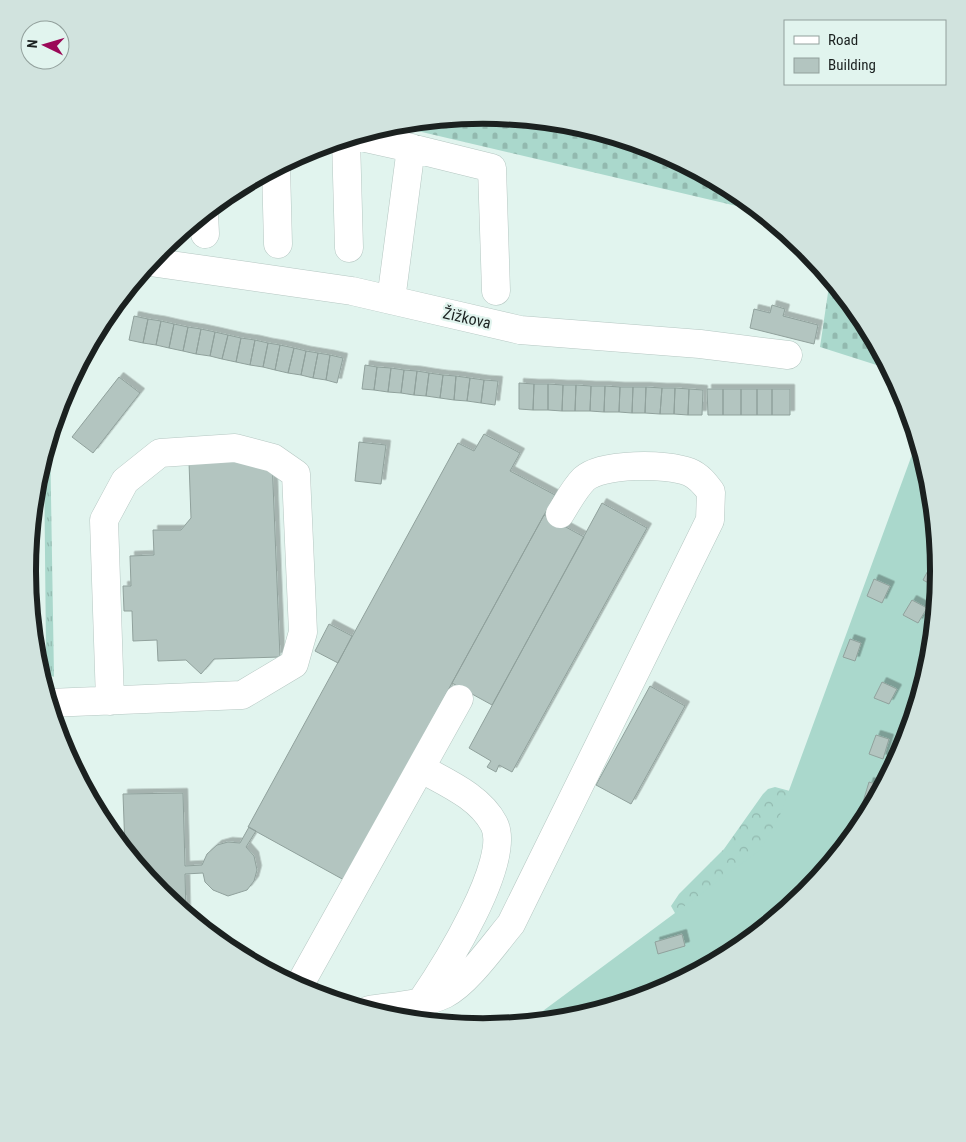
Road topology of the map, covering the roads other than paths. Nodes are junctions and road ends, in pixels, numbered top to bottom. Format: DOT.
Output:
graph roads {
  1 [pos="369,139"];
  2 [pos="346,146"];
  3 [pos="411,148"];
  4 [pos="276,175"];
  5 [pos="278,244"];
  6 [pos="349,248"];
  7 [pos="159,263"];
  8 [pos="496,291"];
  9 [pos="391,300"];
  10 [pos="788,355"];
  11 [pos="560,514"];
  12 [pos="459,699"];
  13 [pos="110,701"];
  14 [pos="56,703"];
  15 [pos="422,769"];
  16 [pos="303,980"];
  17 [pos="421,1002"];
  18 [pos="387,1007"];
  1 -- 3 [label="street"];
  2 -- 6 [label="street"];
  3 -- 8 [label="street"];
  3 -- 9 [label="street"];
  4 -- 5 [label="street"];
  7 -- 9 [label="street, Žižkova"];
  9 -- 10 [label="street, Žižkova"];
  11 -- 17 [label="street"];
  12 -- 15 [label="street"];
  13 -- 13 [label="street"];
  13 -- 14 [label="street"];
  15 -- 16 [label="street"];
  15 -- 17 [label="street"];
  17 -- 18 [label="street"];
}
